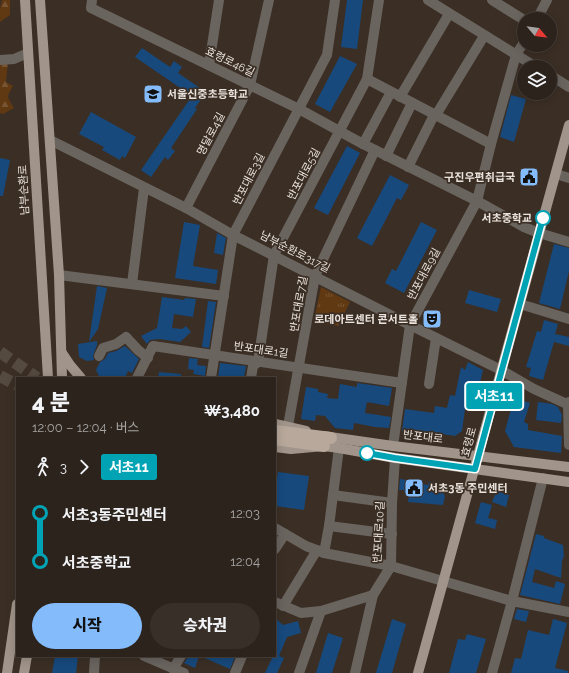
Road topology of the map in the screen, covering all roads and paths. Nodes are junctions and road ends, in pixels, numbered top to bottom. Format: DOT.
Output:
graph roads {
  1 [pos="25,0"];
  2 [pos="40,0"];
  3 [pos="92,0"];
  4 [pos="219,0"];
  5 [pos="270,0"];
  6 [pos="335,0"];
  7 [pos="379,0"];
  8 [pos="428,0"];
  9 [pos="492,0"];
  10 [pos="547,0"];
  11 [pos="441,4"];
  12 [pos="541,12"];
  13 [pos="449,14"];
  14 [pos="517,16"];
  15 [pos="484,36"];
  16 [pos="518,52"];
  17 [pos="28,53"];
  18 [pos="516,55"];
  19 [pos="0,60"];
  20 [pos="524,60"];
  21 [pos="209,65"];
  22 [pos="557,79"];
  23 [pos="367,80"];
  24 [pos="250,85"];
  25 [pos="569,86"];
  26 [pos="395,94"];
  27 [pos="412,103"];
  28 [pos="299,109"];
  29 [pos="436,115"];
  30 [pos="569,125"];
  31 [pos="340,132"];
  32 [pos="50,140"];
  33 [pos="363,144"];
  34 [pos="491,144"];
  35 [pos="375,150"];
  36 [pos="386,156"];
  37 [pos="408,167"];
  38 [pos="556,174"];
  39 [pos="569,178"];
  40 [pos="144,188"];
  41 [pos="477,201"];
  42 [pos="186,208"];
  43 [pos="539,233"];
  44 [pos="233,235"];
  45 [pos="569,242"];
  46 [pos="274,256"];
  47 [pos="59,275"];
  48 [pos="315,276"];
  49 [pos="132,284"];
  50 [pos="224,296"];
  51 [pos="520,304"];
  52 [pos="569,319"];
  53 [pos="410,325"];
  54 [pos="436,338"];
  55 [pos="62,353"];
  56 [pos="99,356"];
  57 [pos="215,356"];
  58 [pos="148,358"];
  59 [pos="258,362"];
  60 [pos="299,368"];
  61 [pos="501,370"];
  62 [pos="48,377"];
  63 [pos="62,377"];
  64 [pos="80,377"];
  65 [pos="138,377"];
  66 [pos="212,377"];
  67 [pos="250,377"];
  68 [pos="402,383"];
  69 [pos="429,384"];
  70 [pos="569,404"];
  71 [pos="276,424"];
  72 [pos="288,426"];
  73 [pos="276,431"];
  74 [pos="276,439"];
  75 [pos="327,442"];
  76 [pos="569,445"];
  77 [pos="392,446"];
  78 [pos="276,447"];
  79 [pos="339,448"];
  80 [pos="478,456"];
  81 [pos="395,458"];
  82 [pos="569,467"];
  83 [pos="475,469"];
  84 [pos="543,478"];
  85 [pos="569,482"];
  86 [pos="333,495"];
  87 [pos="392,503"];
  88 [pos="329,526"];
  89 [pos="276,529"];
  90 [pos="285,534"];
  91 [pos="392,534"];
  92 [pos="276,548"];
  93 [pos="320,552"];
  94 [pos="391,566"];
  95 [pos="443,581"];
  96 [pos="373,595"];
  97 [pos="512,601"];
  98 [pos="279,604"];
  99 [pos="16,611"];
  100 [pos="321,611"];
  101 [pos="569,612"];
  102 [pos="27,657"];
  103 [pos="94,657"];
  104 [pos="146,657"];
  105 [pos="180,657"];
  106 [pos="242,657"];
  107 [pos="173,669"];
  108 [pos="7,673"];
  109 [pos="24,673"];
  110 [pos="94,673"];
  111 [pos="184,673"];
  112 [pos="235,673"];
  113 [pos="299,673"];
  114 [pos="355,673"];
  115 [pos="418,673"];
  116 [pos="492,673"];
  1 -- 17 [label="main road, 남부순환로"];
  2 -- 32 [label="main road"];
  3 -- 21 [label="street, 효령로46길"];
  4 -- 21 [label="street"];
  5 -- 24 [label="street, 명달로4길"];
  6 -- 28 [label="street, 반포대로3길"];
  7 -- 23 [label="street, 반포대로5길"];
  8 -- 11 [label="street"];
  9 -- 14 [label="street"];
  10 -- 12 [label="street"];
  11 -- 13 [label="street"];
  13 -- 15 [label="street"];
  13 -- 26 [label="street"];
  15 -- 18 [label="street"];
  15 -- 29 [label="street"];
  16 -- 18 [label="street, 반포대로9길"];
  17 -- 19 [label="street"];
  17 -- 62 [label="main road, 남부순환로"];
  18 -- 20 [label="street"];
  18 -- 34 [label="street, 반포대로9길"];
  21 -- 24 [label="street, 효령로46길"];
  22 -- 25 [label="street"];
  23 -- 26 [label="street"];
  23 -- 31 [label="street, 반포대로5길"];
  24 -- 28 [label="street, 효령로46길"];
  24 -- 42 [label="street, 명달로4길"];
  26 -- 27 [label="street"];
  26 -- 33 [label="street"];
  27 -- 29 [label="street"];
  27 -- 36 [label="street"];
  28 -- 31 [label="street, 효령로46길"];
  28 -- 44 [label="street, 반포대로3길"];
  29 -- 34 [label="street"];
  29 -- 37 [label="street"];
  30 -- 38 [label="main road, 효령로"];
  31 -- 33 [label="street, 효령로46길"];
  31 -- 46 [label="street, 반포대로5길"];
  32 -- 40 [label="street, 남부순환로317길"];
  32 -- 47 [label="main road"];
  33 -- 35 [label="street, 효령로46길"];
  34 -- 41 [label="street, 반포대로9길"];
  35 -- 36 [label="street, 효령로46길"];
  35 -- 48 [label="street, 반포대로7길"];
  36 -- 37 [label="street, 효령로46길"];
  37 -- 41 [label="street, 효령로46길"];
  38 -- 39 [label="street"];
  38 -- 43 [label="main road, 효령로"];
  40 -- 42 [label="street, 남부순환로317길"];
  40 -- 49 [label="street"];
  41 -- 43 [label="street, 효령로46길"];
  41 -- 53 [label="street, 반포대로9길"];
  42 -- 44 [label="street, 남부순환로317길"];
  43 -- 45 [label="street, 효령로46길"];
  43 -- 51 [label="main road, 효령로"];
  44 -- 46 [label="street, 남부순환로317길"];
  44 -- 50 [label="street, 반포대로3길"];
  46 -- 48 [label="street, 남부순환로317길"];
  46 -- 59 [label="street, 반포대로5길"];
  47 -- 49 [label="street"];
  47 -- 55 [label="main road"];
  48 -- 53 [label="street, 남부순환로317길"];
  48 -- 60 [label="street, 반포대로7길"];
  49 -- 50 [label="street"];
  50 -- 57 [label="street, 반포대로3길"];
  51 -- 52 [label="street"];
  51 -- 61 [label="main road, 효령로"];
  53 -- 54 [label="street, 남부순환로317길"];
  53 -- 68 [label="street, 반포대로9길"];
  54 -- 61 [label="street, 남부순환로317길"];
  54 -- 69 [label="street"];
  55 -- 63 [label="main road"];
  55 -- 64 [label="main road"];
  56 -- 58 [label="street"];
  57 -- 58 [label="street, 반포대로1길"];
  57 -- 59 [label="street, 반포대로1길"];
  57 -- 66 [label="street, 반포대로3길"];
  58 -- 65 [label="street, 반포대로1길"];
  59 -- 60 [label="street, 반포대로1길"];
  59 -- 67 [label="street, 반포대로5길"];
  60 -- 68 [label="street, 반포대로1길"];
  60 -- 72 [label="street, 반포대로7길"];
  61 -- 70 [label="street, 남부순환로317길"];
  61 -- 80 [label="main road, 효령로"];
  68 -- 77 [label="street, 반포대로9길"];
  70 -- 76 [label="street"];
  71 -- 72 [label="main road, 반포대로"];
  72 -- 75 [label="main road, 반포대로"];
  73 -- 75 [label="highway"];
  74 -- 75 [label="highway"];
  75 -- 77 [label="main road, 반포대로"];
  75 -- 78 [label="main road, 반포대로"];
  75 -- 79 [label="main road, 반포대로"];
  77 -- 80 [label="main road, 반포대로"];
  79 -- 81 [label="main road, 반포대로"];
  79 -- 86 [label="street"];
  80 -- 82 [label="main road, 반포대로"];
  80 -- 83 [label="main road, 효령로"];
  81 -- 83 [label="main road, 반포대로"];
  81 -- 87 [label="street, 반포대로10길"];
  83 -- 84 [label="main road, 반포대로"];
  83 -- 95 [label="main road, 효령로"];
  84 -- 85 [label="main road, 반포대로"];
  84 -- 97 [label="street"];
  86 -- 87 [label="street"];
  86 -- 88 [label="street"];
  87 -- 91 [label="street, 반포대로10길"];
  88 -- 91 [label="street"];
  88 -- 93 [label="street"];
  89 -- 90 [label="street"];
  90 -- 92 [label="street"];
  90 -- 93 [label="street"];
  91 -- 94 [label="street, 반포대로10길"];
  93 -- 94 [label="street"];
  93 -- 98 [label="street"];
  94 -- 95 [label="street"];
  94 -- 96 [label="street, 반포대로10길"];
  95 -- 97 [label="street"];
  95 -- 115 [label="main road, 효령로"];
  96 -- 100 [label="street"];
  96 -- 114 [label="street, 반포대로10길"];
  97 -- 101 [label="street"];
  97 -- 116 [label="street"];
  98 -- 100 [label="street"];
  99 -- 108 [label="main road"];
  100 -- 113 [label="street"];
  102 -- 109 [label="main road"];
  103 -- 110 [label="street"];
  104 -- 107 [label="street"];
  105 -- 107 [label="street"];
  106 -- 112 [label="street"];
  107 -- 111 [label="street"];
}
